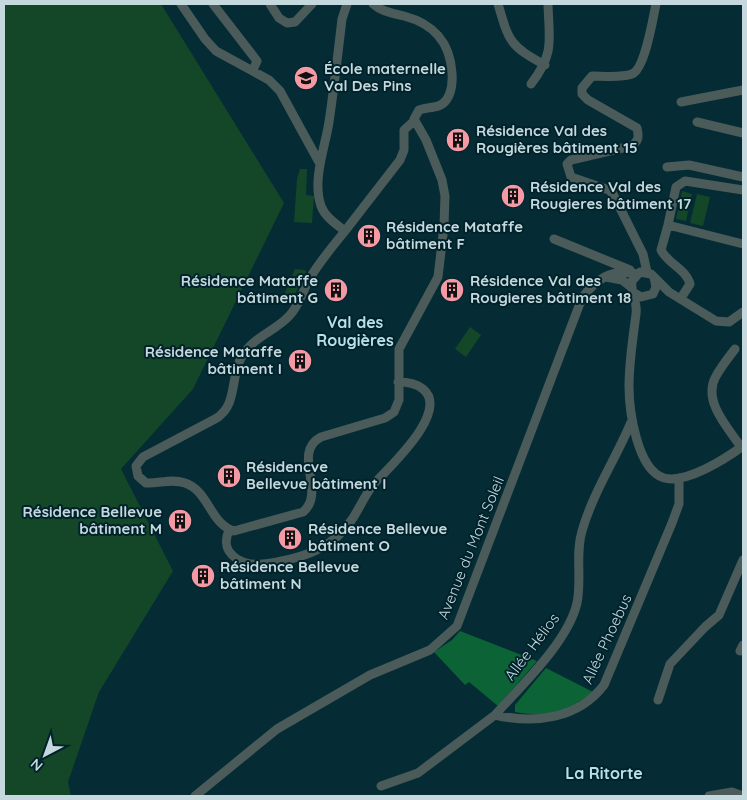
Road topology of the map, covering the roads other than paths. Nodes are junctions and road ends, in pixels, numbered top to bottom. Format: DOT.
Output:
graph roads {
  1 [pos="181,4"];
  2 [pos="213,4"];
  3 [pos="270,4"];
  4 [pos="312,4"];
  5 [pos="347,4"];
  6 [pos="373,4"];
  7 [pos="498,4"];
  8 [pos="548,4"];
  9 [pos="656,4"];
  10 [pos="545,65"];
  11 [pos="253,70"];
  12 [pos="531,84"];
  13 [pos="743,90"];
  14 [pos="681,102"];
  15 [pos="414,121"];
  16 [pos="697,122"];
  17 [pos="743,133"];
  18 [pos="320,164"];
  19 [pos="668,168"];
  20 [pos="743,177"];
  21 [pos="743,190"];
  22 [pos="668,225"];
  23 [pos="344,231"];
  24 [pos="554,239"];
  25 [pos="743,244"];
  26 [pos="637,274"];
  27 [pos="650,274"];
  28 [pos="603,278"];
  29 [pos="633,290"];
  30 [pos="669,292"];
  31 [pos="651,295"];
  32 [pos="681,298"];
  33 [pos="743,312"];
  34 [pos="636,314"];
  35 [pos="734,349"];
  36 [pos="398,382"];
  37 [pos="632,420"];
  38 [pos="621,446"];
  39 [pos="742,447"];
  40 [pos="640,448"];
  41 [pos="679,478"];
  42 [pos="229,530"];
  43 [pos="743,560"];
  44 [pos="658,700"];
  45 [pos="495,716"];
  46 [pos="381,786"];
  47 [pos="195,796"];
  48 [pos="709,796"];
  49 [pos="743,796"];
  1 -- 11 [label="street"];
  2 -- 11 [label="street"];
  3 -- 4 [label="street"];
  5 -- 18 [label="street"];
  6 -- 15 [label="street"];
  7 -- 10 [label="street"];
  8 -- 10 [label="street"];
  9 -- 27 [label="street"];
  10 -- 12 [label="street"];
  11 -- 18 [label="street"];
  13 -- 14 [label="street"];
  15 -- 23 [label="street"];
  15 -- 36 [label="street"];
  16 -- 17 [label="street"];
  18 -- 23 [label="street"];
  19 -- 20 [label="street"];
  21 -- 22 [label="street"];
  22 -- 25 [label="street"];
  22 -- 32 [label="street"];
  23 -- 42 [label="street"];
  24 -- 26 [label="street"];
  26 -- 27 [label="street"];
  26 -- 28 [label="street, Avenue du Mont Soleil"];
  26 -- 29 [label="street"];
  27 -- 30 [label="street"];
  27 -- 31 [label="street"];
  28 -- 29 [label="street"];
  28 -- 47 [label="street, Avenue du Mont Soleil"];
  29 -- 31 [label="street"];
  29 -- 34 [label="street"];
  30 -- 31 [label="street"];
  30 -- 32 [label="street"];
  31 -- 34 [label="street"];
  32 -- 33 [label="street"];
  34 -- 37 [label="street"];
  35 -- 39 [label="street"];
  36 -- 42 [label="street"];
  36 -- 42 [label="street"];
  37 -- 38 [label="street, Allée Hélios"];
  37 -- 40 [label="street"];
  38 -- 40 [label="street"];
  38 -- 45 [label="street, Allée Hélios"];
  39 -- 41 [label="street"];
  40 -- 41 [label="street"];
  41 -- 45 [label="street, Allée Phoebus"];
  43 -- 44 [label="street"];
  45 -- 46 [label="street"];
  48 -- 49 [label="street"];
}
